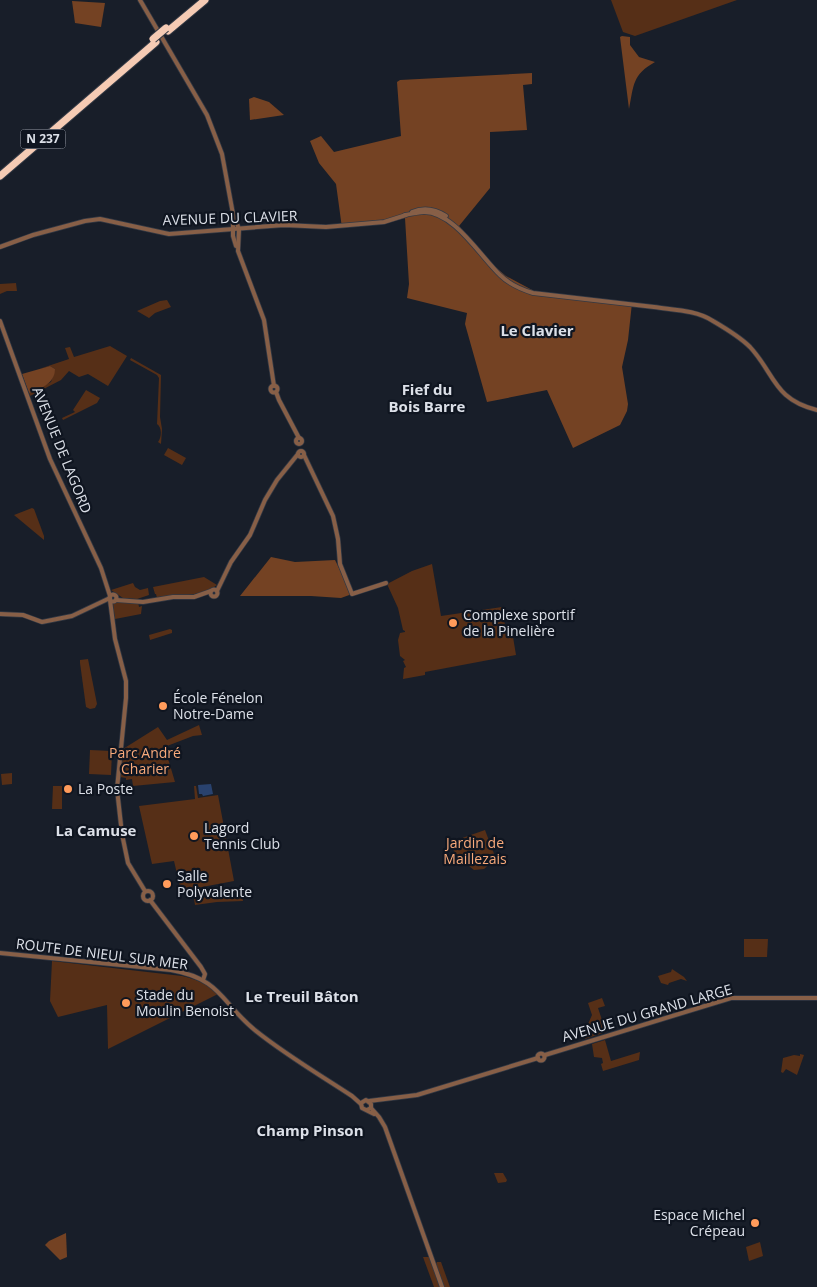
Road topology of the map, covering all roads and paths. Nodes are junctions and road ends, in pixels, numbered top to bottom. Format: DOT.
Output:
graph roads {
  1 [pos="140,0"];
  2 [pos="198,0"];
  3 [pos="205,0"];
  4 [pos="167,29"];
  5 [pos="85,100"];
  6 [pos="0,170"];
  7 [pos="0,176"];
  8 [pos="234,214"];
  9 [pos="406,215"];
  10 [pos="456,226"];
  11 [pos="239,229"];
  12 [pos="233,230"];
  13 [pos="0,247"];
  14 [pos="238,251"];
  15 [pos="0,321"];
  16 [pos="817,410"];
  17 [pos="302,455"];
  18 [pos="386,584"];
  19 [pos="112,599"];
  20 [pos="0,614"];
  21 [pos="0,954"];
  22 [pos="203,980"];
  23 [pos="817,998"];
  24 [pos="367,1105"];
  25 [pos="442,1287"];
  1 -- 8 [label="street"];
  2 -- 4 [label="highway, N 237"];
  3 -- 4 [label="highway, N 237"];
  4 -- 5 [label="highway, N 237"];
  5 -- 6 [label="highway, N 237"];
  5 -- 7 [label="highway, N 237"];
  8 -- 11 [label="street"];
  8 -- 12 [label="street"];
  9 -- 10 [label="street, AVENUE DU CLAVIER"];
  9 -- 10 [label="street, AVENUE DU CLAVIER"];
  9 -- 11 [label="street, AVENUE DU CLAVIER"];
  10 -- 16 [label="street, AVENUE DU CLAVIER"];
  11 -- 12 [label="street, AVENUE DU CLAVIER"];
  11 -- 14 [label="street"];
  12 -- 13 [label="street, AVENUE DU CLAVIER"];
  12 -- 14 [label="street"];
  14 -- 17 [label="street"];
  15 -- 19 [label="street, AVENUE DE LAGORD"];
  17 -- 18 [label="street"];
  17 -- 19 [label="street"];
  19 -- 20 [label="street"];
  19 -- 22 [label="street, AVENUE DE LAGORD"];
  21 -- 22 [label="street, ROUTE DE NIEUL SUR MER"];
  22 -- 24 [label="street, ROUTE DE NIEUL SUR MER"];
  23 -- 24 [label="street, AVENUE DU GRAND LARGE"];
  24 -- 25 [label="street, ROUTE DE NIEUL SUR MER"];
}
